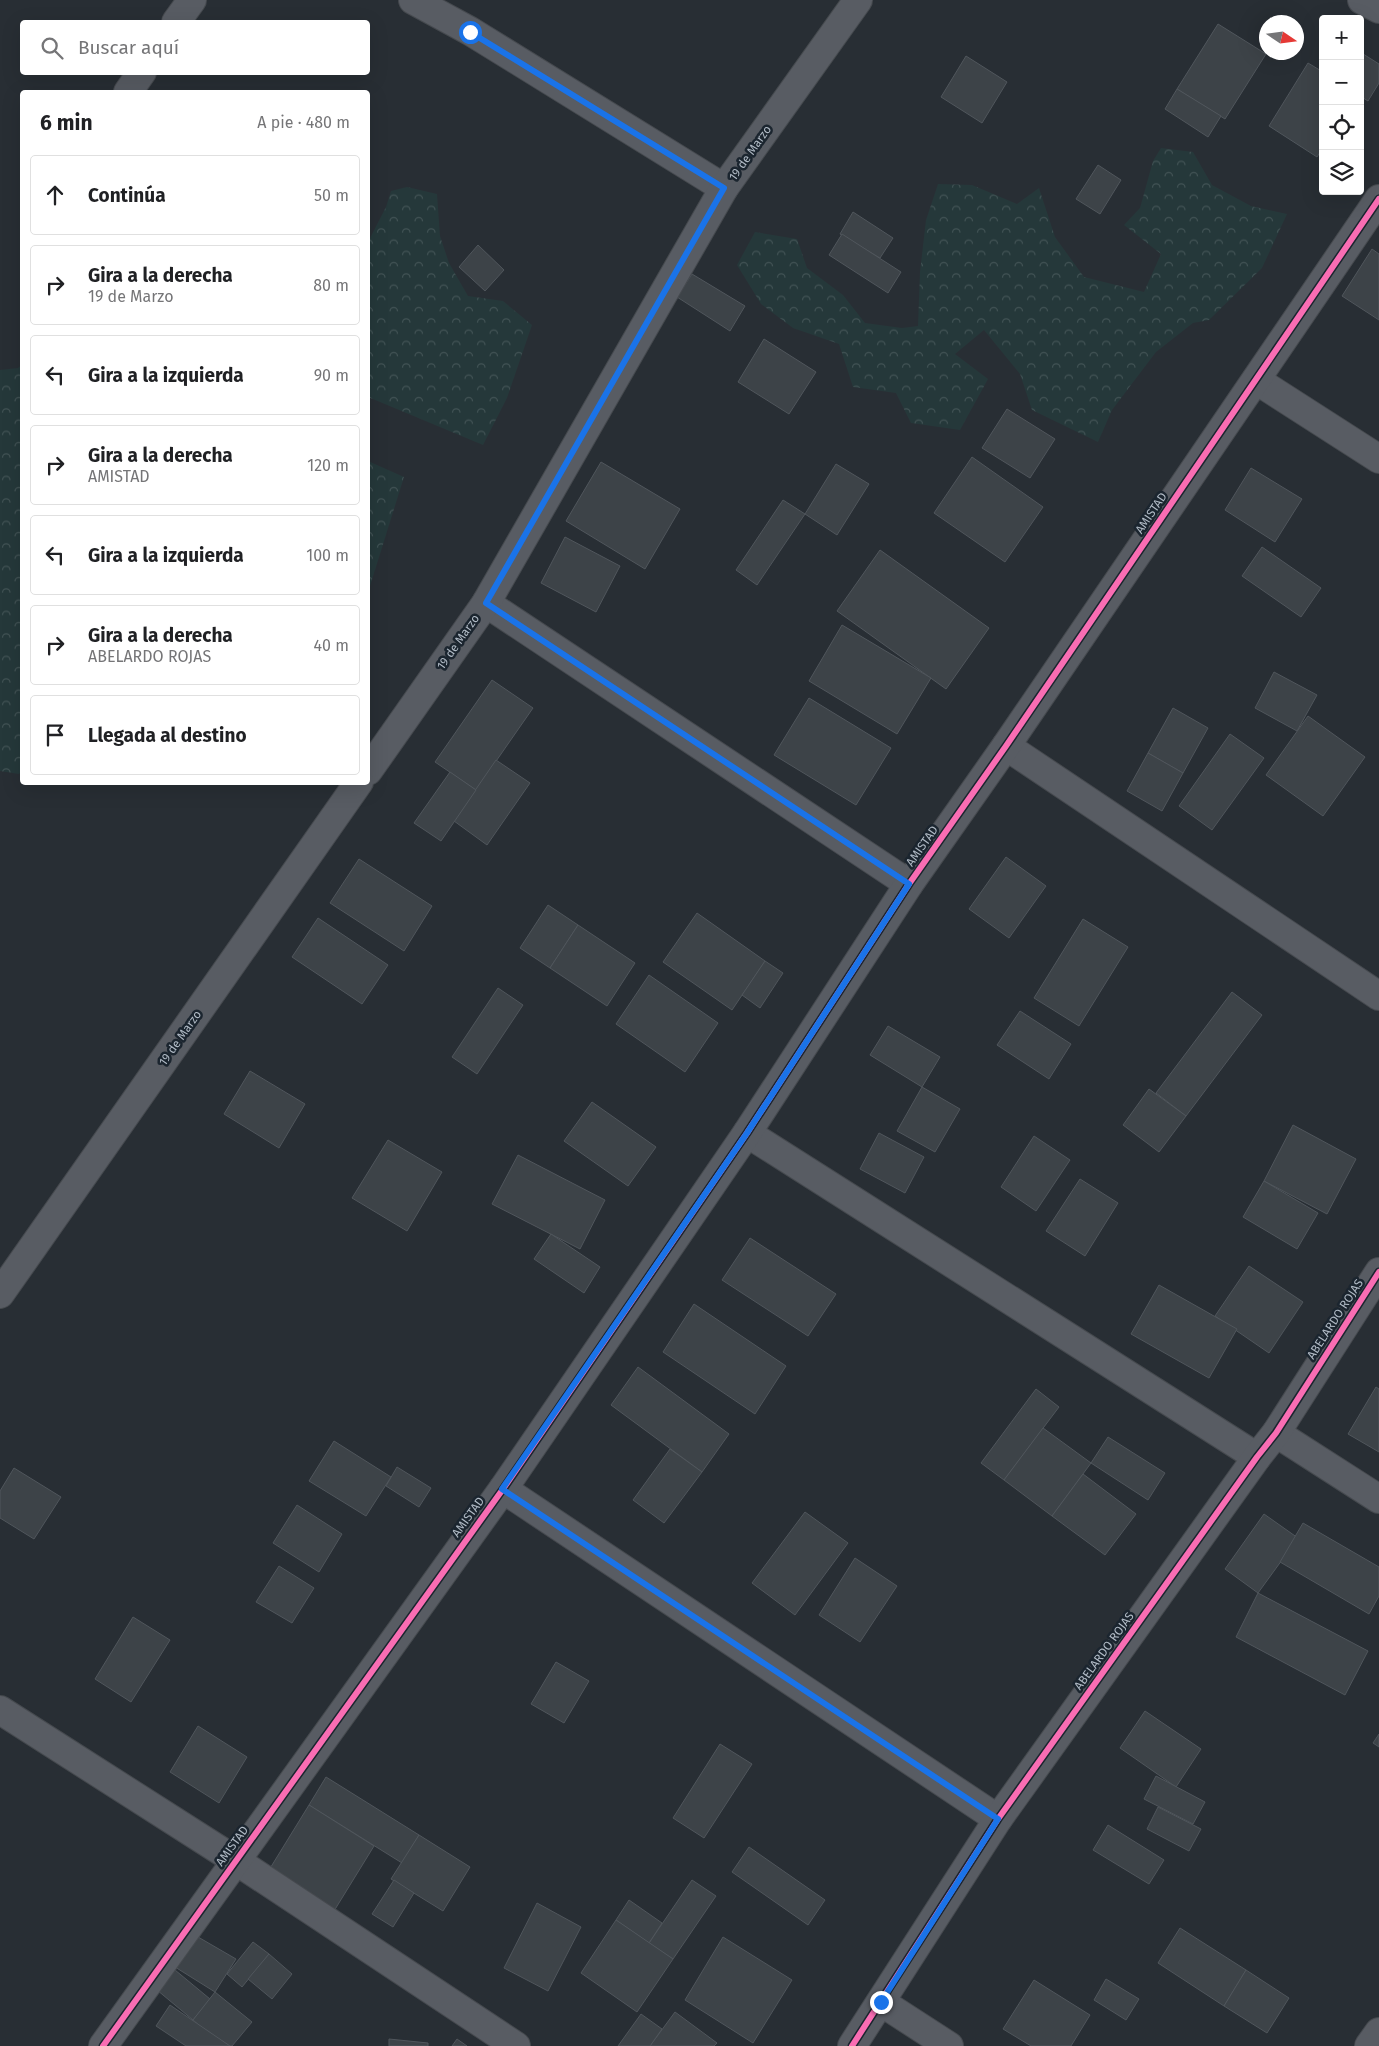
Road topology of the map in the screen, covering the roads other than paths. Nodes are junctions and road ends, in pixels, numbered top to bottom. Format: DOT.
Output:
graph roads {
  1 [pos="192,0"];
  2 [pos="413,0"];
  3 [pos="858,0"];
  4 [pos="1362,0"];
  5 [pos="1379,9"];
  6 [pos="177,20"];
  7 [pos="140,75"];
  8 [pos="129,90"];
  9 [pos="724,188"];
  10 [pos="1379,200"];
  11 [pos="1256,380"];
  12 [pos="1379,459"];
  13 [pos="486,603"];
  14 [pos="1006,746"];
  15 [pos="370,768"];
  16 [pos="357,785"];
  17 [pos="909,884"];
  18 [pos="1379,996"];
  19 [pos="747,1133"];
  20 [pos="1379,1272"];
  21 [pos="0,1294"];
  22 [pos="1276,1433"];
  23 [pos="1256,1457"];
  24 [pos="502,1489"];
  25 [pos="1379,1499"];
  26 [pos="0,1710"];
  27 [pos="998,1819"];
  28 [pos="235,1860"];
  29 [pos="881,2002"];
  30 [pos="1379,2032"];
  31 [pos="103,2046"];
  32 [pos="516,2046"];
  33 [pos="852,2046"];
  34 [pos="949,2046"];
  35 [pos="1369,2046"];
  1 -- 6 [label="street"];
  2 -- 9 [label="street"];
  3 -- 9 [label="street, 19 de Marzo"];
  4 -- 5 [label="street"];
  7 -- 8 [label="street"];
  9 -- 13 [label="street, 19 de Marzo"];
  10 -- 11 [label="street, AMISTAD"];
  11 -- 12 [label="street"];
  11 -- 14 [label="street, AMISTAD"];
  13 -- 15 [label="street, 19 de Marzo"];
  13 -- 17 [label="street"];
  14 -- 17 [label="street, AMISTAD"];
  14 -- 18 [label="street"];
  16 -- 21 [label="street, 19 de Marzo"];
  17 -- 19 [label="street, AMISTAD"];
  19 -- 23 [label="street"];
  19 -- 24 [label="street, AMISTAD"];
  20 -- 22 [label="street, ABELARDO ROJAS"];
  22 -- 23 [label="street, ABELARDO ROJAS"];
  22 -- 25 [label="street"];
  23 -- 27 [label="street, ABELARDO ROJAS"];
  24 -- 27 [label="street"];
  24 -- 28 [label="street, AMISTAD"];
  26 -- 28 [label="street, AMISTAD"];
  27 -- 29 [label="street, ABELARDO ROJAS"];
  28 -- 31 [label="street, AMISTAD"];
  28 -- 32 [label="street, AMISTAD"];
  29 -- 33 [label="street, ABELARDO ROJAS"];
  29 -- 34 [label="street"];
  30 -- 35 [label="street"];
}
